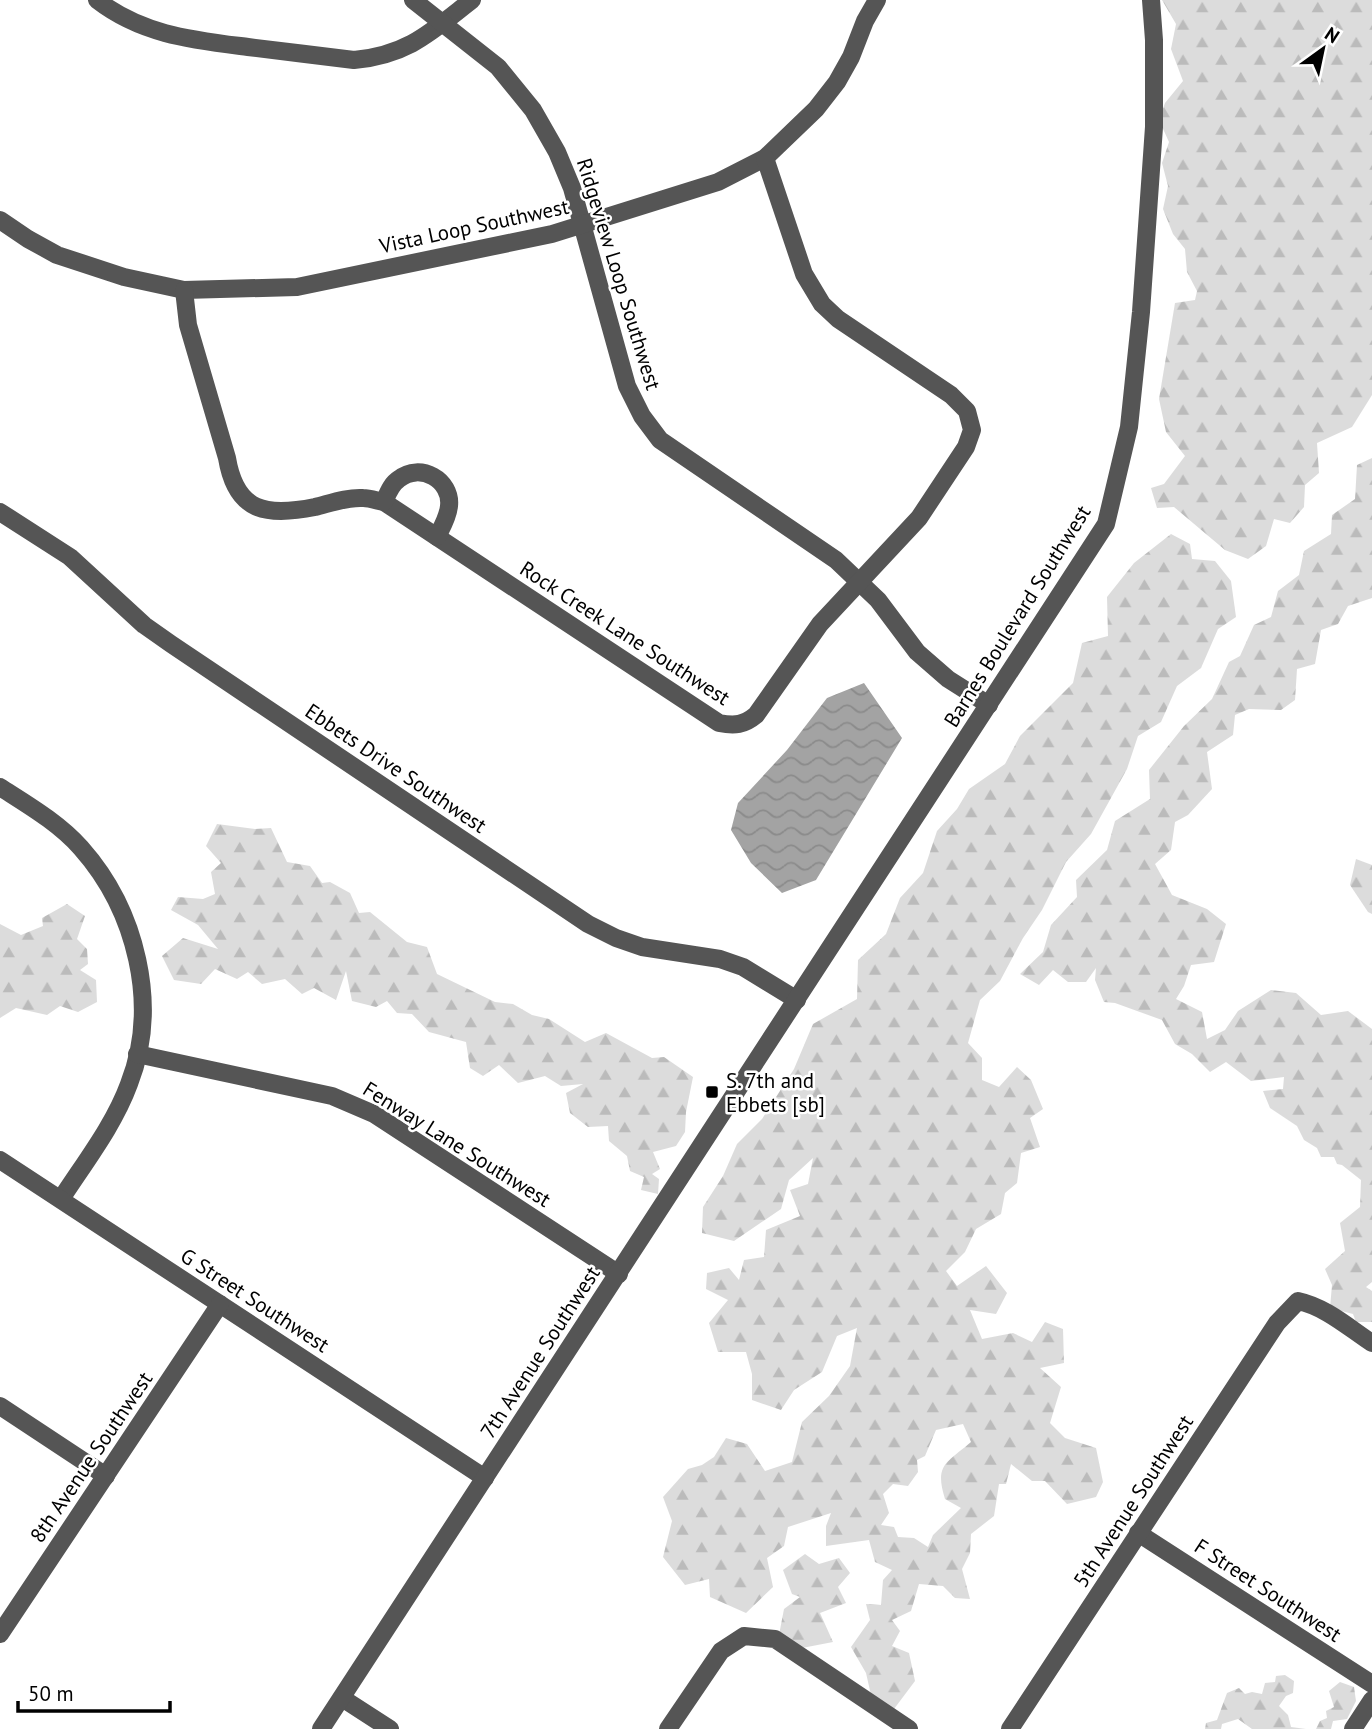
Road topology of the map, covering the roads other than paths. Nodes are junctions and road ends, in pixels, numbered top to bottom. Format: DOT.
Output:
graph roads {
  1 [pos="97,0"];
  2 [pos="413,0"];
  3 [pos="472,0"];
  4 [pos="877,0"];
  5 [pos="1151,0"];
  6 [pos="443,23"];
  7 [pos="765,158"];
  8 [pos="0,220"];
  9 [pos="583,225"];
  10 [pos="184,290"];
  11 [pos="384,502"];
  12 [pos="0,512"];
  13 [pos="437,537"];
  14 [pos="860,583"];
  15 [pos="989,705"];
  16 [pos="0,787"];
  17 [pos="797,1000"];
  18 [pos="137,1055"];
  19 [pos="0,1160"];
  20 [pos="61,1199"];
  21 [pos="619,1274"];
  22 [pos="220,1304"];
  23 [pos="1372,1343"];
  24 [pos="0,1406"];
  25 [pos="106,1476"];
  26 [pos="485,1478"];
  27 [pos="1138,1533"];
  28 [pos="2,1627"];
  29 [pos="1372,1684"];
  30 [pos="342,1698"];
  31 [pos="1372,1700"];
  32 [pos="321,1729"];
  33 [pos="390,1729"];
  34 [pos="668,1729"];
  35 [pos="909,1729"];
  36 [pos="1010,1729"];
  37 [pos="1353,1729"];
  1 -- 6 [label="street"];
  2 -- 6 [label="street, Ridgeview Loop Southwest"];
  3 -- 6 [label="street"];
  4 -- 7 [label="street, Vista Loop Southwest"];
  5 -- 15 [label="street, Barnes Boulevard Southwest"];
  6 -- 9 [label="street, Ridgeview Loop Southwest"];
  7 -- 9 [label="street, Vista Loop Southwest"];
  7 -- 14 [label="street, Rock Creek Lane Southwest"];
  8 -- 10 [label="street, Vista Loop Southwest"];
  9 -- 10 [label="street, Vista Loop Southwest"];
  9 -- 14 [label="street, Ridgeview Loop Southwest"];
  10 -- 11 [label="street"];
  11 -- 13 [label="street, Rock Creek Lane Southwest"];
  11 -- 13 [label="street"];
  12 -- 17 [label="street, Ebbets Drive Southwest"];
  13 -- 14 [label="street, Rock Creek Lane Southwest"];
  14 -- 15 [label="street, Ridgeview Loop Southwest"];
  15 -- 17 [label="street, Barnes Boulevard Southwest"];
  16 -- 18 [label="street"];
  17 -- 21 [label="street, 7th Avenue Southwest"];
  18 -- 20 [label="street"];
  18 -- 21 [label="street, Fenway Lane Southwest"];
  19 -- 20 [label="street, G Street Southwest"];
  20 -- 22 [label="street, G Street Southwest"];
  21 -- 26 [label="street, 7th Avenue Southwest"];
  22 -- 25 [label="street, 8th Avenue Southwest"];
  22 -- 26 [label="street, G Street Southwest"];
  23 -- 27 [label="street, 5th Avenue Southwest"];
  24 -- 25 [label="street"];
  25 -- 28 [label="street, 8th Avenue Southwest"];
  26 -- 30 [label="street, 7th Avenue Southwest"];
  27 -- 29 [label="street, F Street Southwest"];
  27 -- 36 [label="street, 5th Avenue Southwest"];
  30 -- 32 [label="street, 7th Avenue Southwest"];
  30 -- 33 [label="street"];
  31 -- 37 [label="street"];
  34 -- 35 [label="street"];
}
